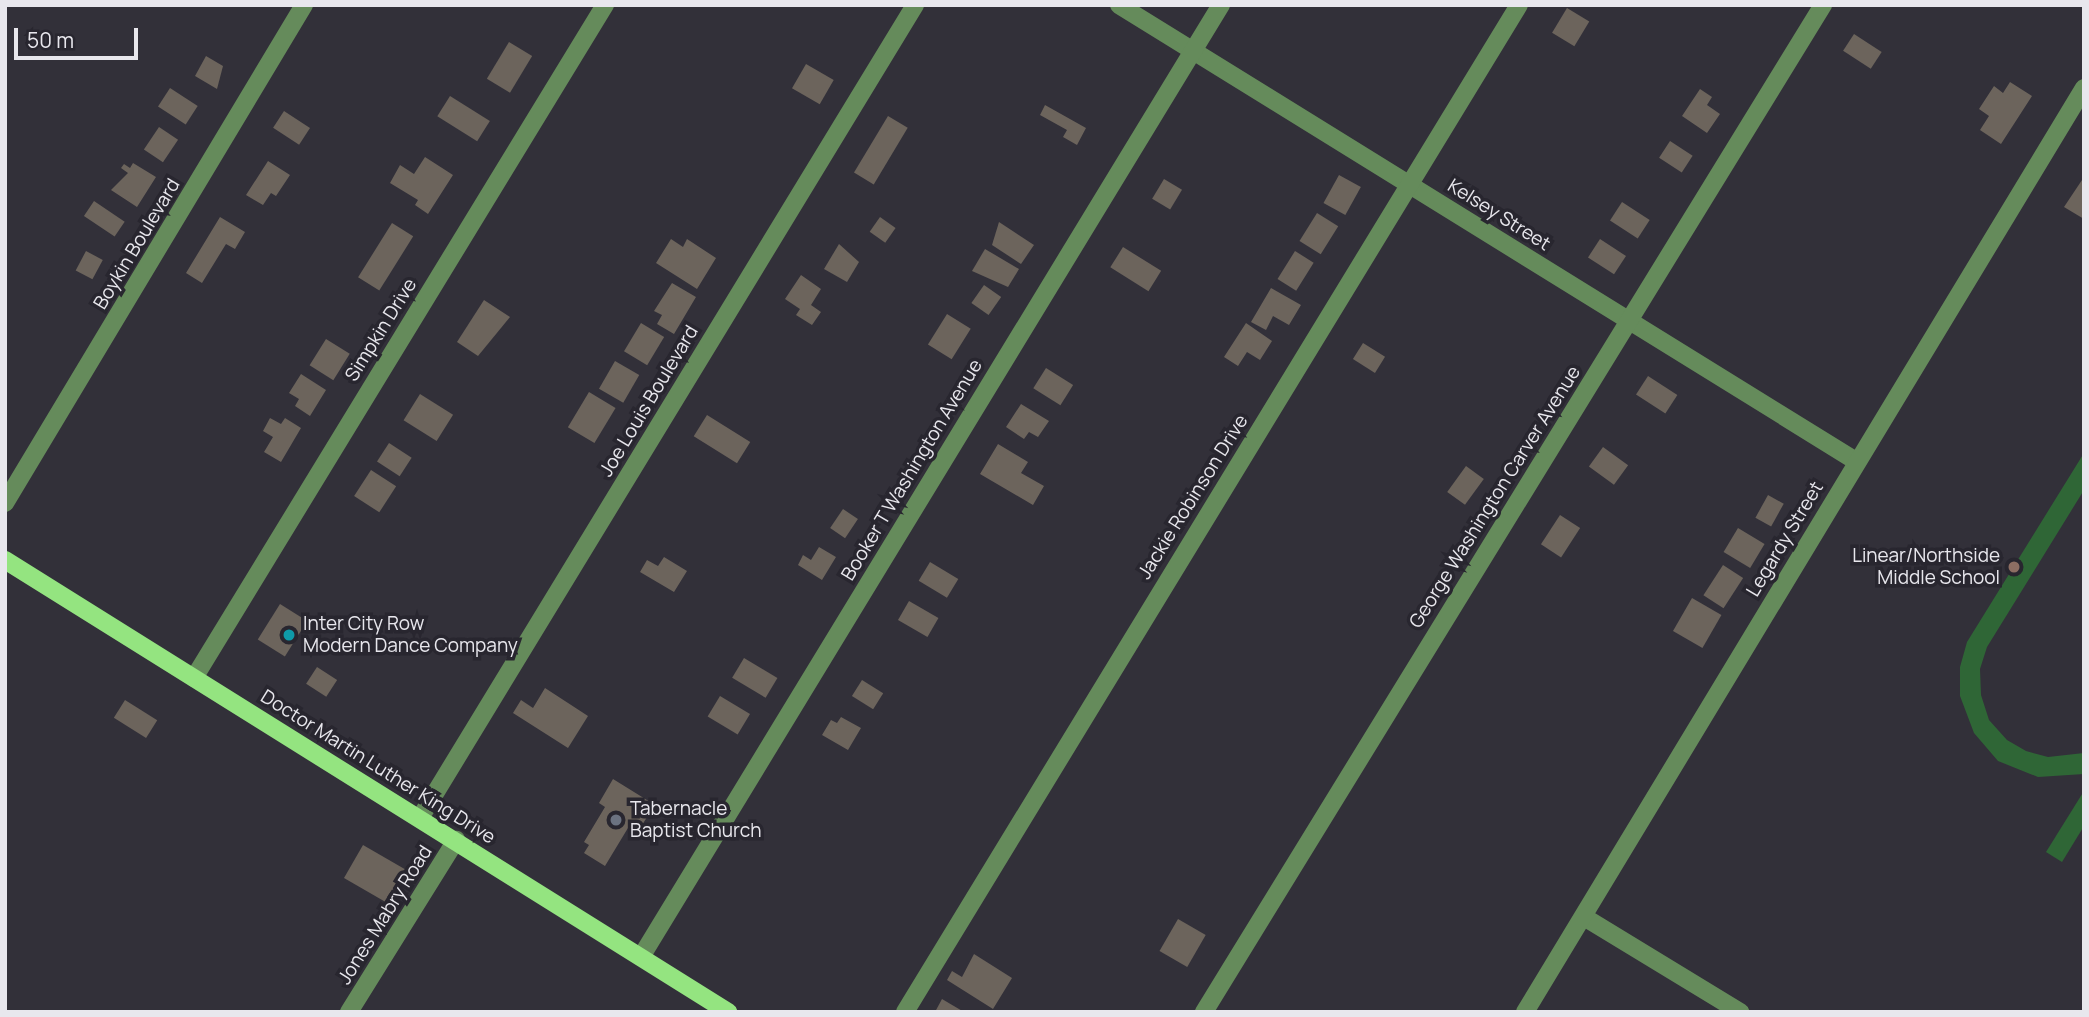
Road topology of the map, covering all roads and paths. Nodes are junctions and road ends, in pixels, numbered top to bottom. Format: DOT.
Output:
graph roads {
  1 [pos="304,5"];
  2 [pos="605,5"];
  3 [pos="915,5"];
  4 [pos="1119,5"];
  5 [pos="1221,5"];
  6 [pos="1519,5"];
  7 [pos="1823,5"];
  8 [pos="1193,51"];
  9 [pos="2084,88"];
  10 [pos="1408,184"];
  11 [pos="1628,320"];
  12 [pos="1856,461"];
  13 [pos="5,503"];
  14 [pos="5,560"];
  15 [pos="194,678"];
  16 [pos="420,818"];
  17 [pos="456,840"];
  18 [pos="1584,917"];
  19 [pos="641,957"];
  20 [pos="349,1012"];
  21 [pos="728,1012"];
  22 [pos="905,1012"];
  23 [pos="1204,1012"];
  24 [pos="1525,1012"];
  25 [pos="1740,1012"];
  1 -- 13 [label="street, Boykin Boulevard"];
  2 -- 15 [label="street, Simpkin Drive"];
  3 -- 16 [label="street, Joe Louis Boulevard"];
  4 -- 8 [label="street, Kelsey Street"];
  5 -- 8 [label="street, Booker T Washington Avenue"];
  6 -- 10 [label="street, Jackie Robinson Drive"];
  7 -- 11 [label="street, George Washington Carver Avenue"];
  8 -- 10 [label="street, Kelsey Street"];
  8 -- 19 [label="street, Booker T Washington Avenue"];
  9 -- 12 [label="street, Legardy Street"];
  10 -- 11 [label="street, Kelsey Street"];
  10 -- 22 [label="street, Jackie Robinson Drive"];
  11 -- 12 [label="street, Kelsey Street"];
  11 -- 23 [label="street, George Washington Carver Avenue"];
  12 -- 18 [label="street, Legardy Street"];
  14 -- 15 [label="main road, Doctor Martin Luther King Drive"];
  15 -- 16 [label="main road, Doctor Martin Luther King Drive"];
  16 -- 17 [label="main road, Doctor Martin Luther King Drive"];
  17 -- 19 [label="main road, Doctor Martin Luther King Drive"];
  17 -- 20 [label="street, Jones Mabry Road"];
  18 -- 24 [label="street, Legardy Street"];
  18 -- 25 [label="street"];
  19 -- 21 [label="main road, Doctor Martin Luther King Drive"];
}
